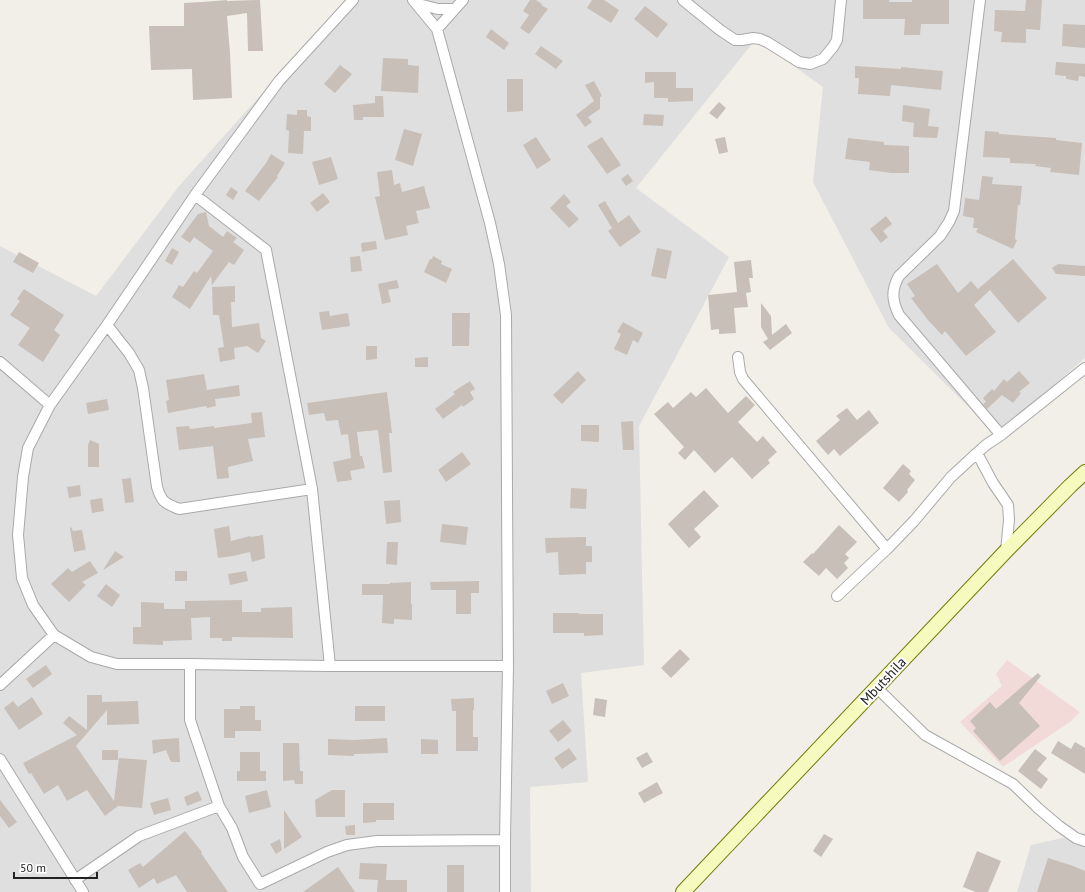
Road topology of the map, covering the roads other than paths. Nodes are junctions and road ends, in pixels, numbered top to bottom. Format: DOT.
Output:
graph roads {
  1 [pos="353,0"];
  2 [pos="463,0"];
  3 [pos="683,0"];
  4 [pos="840,0"];
  5 [pos="980,0"];
  6 [pos="416,2"];
  7 [pos="454,9"];
  8 [pos="437,29"];
  9 [pos="195,195"];
  10 [pos="107,325"];
  11 [pos="738,357"];
  12 [pos="0,362"];
  13 [pos="1085,368"];
  14 [pos="50,405"];
  15 [pos="1000,435"];
  16 [pos="977,453"];
  17 [pos="1085,472"];
  18 [pos="312,488"];
  19 [pos="887,549"];
  20 [pos="1006,551"];
  21 [pos="837,596"];
  22 [pos="54,635"];
  23 [pos="190,664"];
  24 [pos="330,666"];
  25 [pos="508,666"];
  26 [pos="0,685"];
  27 [pos="877,688"];
  28 [pos="0,759"];
  29 [pos="219,806"];
  30 [pos="504,840"];
  31 [pos="1085,841"];
  32 [pos="75,880"];
  33 [pos="263,888"];
  34 [pos="83,892"];
  35 [pos="505,892"];
  36 [pos="683,892"];
  1 -- 9 [label="street"];
  2 -- 7 [label="street"];
  3 -- 4 [label="street"];
  5 -- 15 [label="street"];
  6 -- 7 [label="street"];
  6 -- 8 [label="street"];
  7 -- 8 [label="street"];
  8 -- 25 [label="street"];
  9 -- 10 [label="street"];
  9 -- 18 [label="street"];
  10 -- 14 [label="street"];
  10 -- 18 [label="street"];
  11 -- 19 [label="street"];
  12 -- 14 [label="street"];
  13 -- 15 [label="street"];
  14 -- 22 [label="street"];
  15 -- 16 [label="street"];
  16 -- 19 [label="street"];
  16 -- 20 [label="street"];
  17 -- 20 [label="street, Mbutshila"];
  18 -- 24 [label="street"];
  19 -- 21 [label="street"];
  20 -- 27 [label="street, Mbutshila"];
  22 -- 23 [label="street"];
  22 -- 26 [label="street"];
  23 -- 24 [label="street"];
  23 -- 29 [label="street"];
  24 -- 25 [label="street"];
  25 -- 30 [label="street"];
  27 -- 31 [label="street"];
  27 -- 36 [label="street, Mbutshila"];
  28 -- 32 [label="street"];
  29 -- 32 [label="street"];
  29 -- 33 [label="street"];
  30 -- 33 [label="street"];
  30 -- 35 [label="street"];
  32 -- 34 [label="street"];
}
